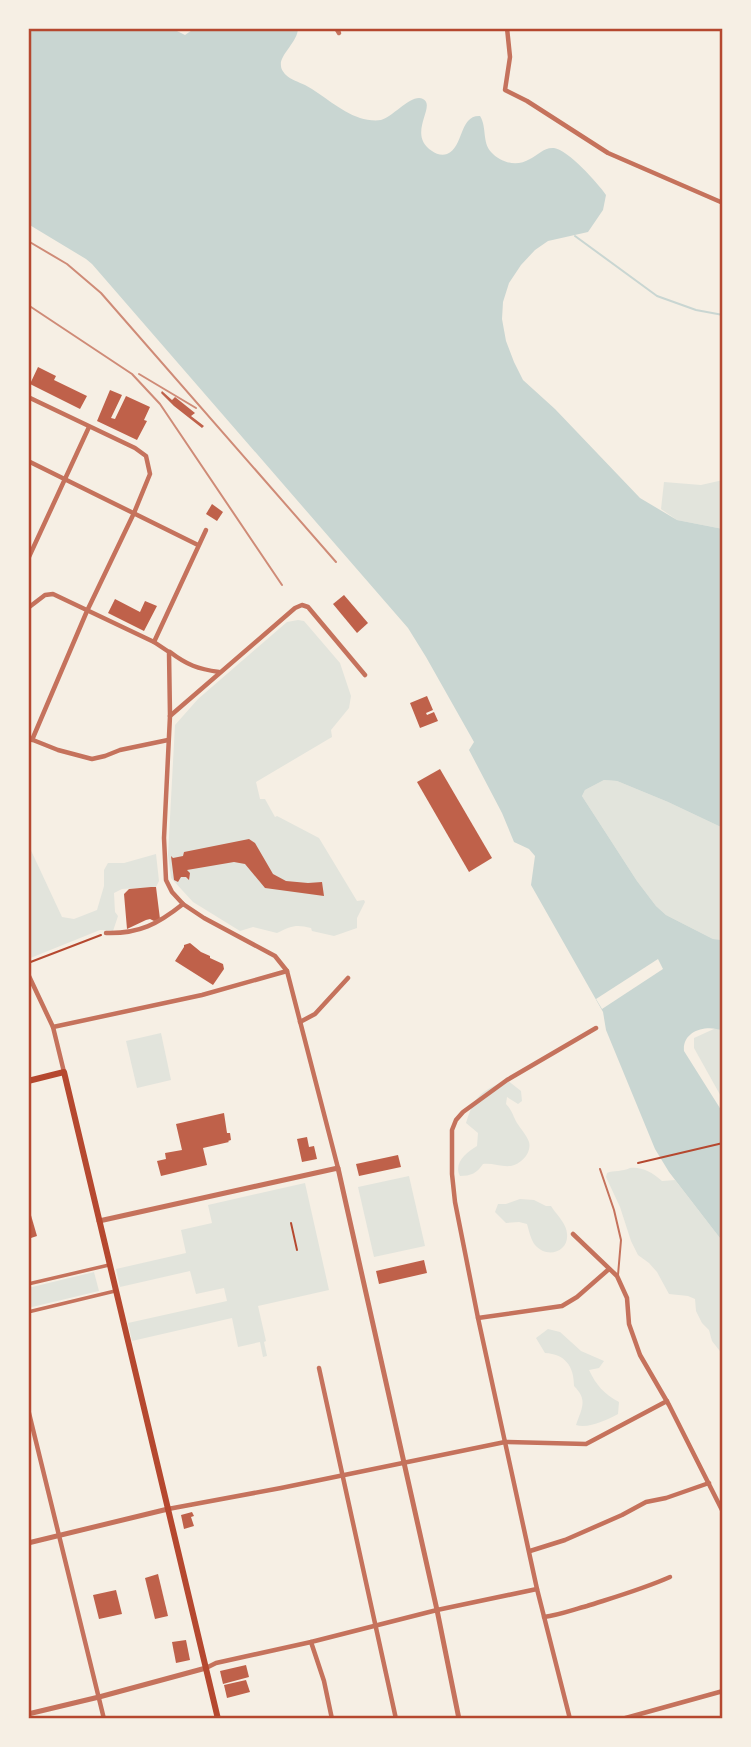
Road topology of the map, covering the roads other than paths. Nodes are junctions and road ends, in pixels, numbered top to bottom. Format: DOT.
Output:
graph roads {
  1 [pos="507,28"];
  2 [pos="723,203"];
  3 [pos="28,397"];
  4 [pos="89,427"];
  5 [pos="28,461"];
  6 [pos="65,479"];
  7 [pos="134,513"];
  8 [pos="206,530"];
  9 [pos="198,545"];
  10 [pos="28,559"];
  11 [pos="28,608"];
  12 [pos="87,611"];
  13 [pos="154,642"];
  14 [pos="169,652"];
  15 [pos="220,672"];
  16 [pos="365,675"];
  17 [pos="170,716"];
  18 [pos="30,739"];
  19 [pos="168,740"];
  20 [pos="183,904"];
  21 [pos="106,933"];
  22 [pos="287,971"];
  23 [pos="28,974"];
  24 [pos="348,978"];
  25 [pos="300,1023"];
  26 [pos="53,1027"];
  27 [pos="596,1028"];
  28 [pos="64,1072"];
  29 [pos="28,1081"];
  30 [pos="338,1168"];
  31 [pos="600,1169"];
  32 [pos="99,1221"];
  33 [pos="573,1234"];
  34 [pos="109,1265"];
  35 [pos="609,1269"];
  36 [pos="618,1276"];
  37 [pos="28,1284"];
  38 [pos="115,1291"];
  39 [pos="28,1312"];
  40 [pos="478,1318"];
  41 [pos="319,1368"];
  42 [pos="667,1401"];
  43 [pos="28,1409"];
  44 [pos="505,1442"];
  45 [pos="404,1463"];
  46 [pos="342,1476"];
  47 [pos="709,1483"];
  48 [pos="168,1509"];
  49 [pos="723,1512"];
  50 [pos="60,1536"];
  51 [pos="28,1543"];
  52 [pos="530,1551"];
  53 [pos="670,1577"];
  54 [pos="537,1589"];
  55 [pos="437,1610"];
  56 [pos="544,1617"];
  57 [pos="376,1626"];
  58 [pos="312,1642"];
  59 [pos="206,1668"];
  60 [pos="723,1691"];
  61 [pos="99,1697"];
  62 [pos="28,1714"];
  63 [pos="104,1719"];
  64 [pos="218,1719"];
  65 [pos="332,1719"];
  66 [pos="396,1719"];
  67 [pos="459,1719"];
  68 [pos="570,1719"];
  69 [pos="622,1719"];
  1 -- 2 [label="street"];
  3 -- 4 [label="street"];
  4 -- 6 [label="street"];
  4 -- 7 [label="street"];
  5 -- 6 [label="street"];
  6 -- 7 [label="street"];
  6 -- 10 [label="street"];
  7 -- 9 [label="street"];
  7 -- 12 [label="street"];
  8 -- 9 [label="street"];
  9 -- 13 [label="street"];
  11 -- 12 [label="street"];
  12 -- 13 [label="street"];
  12 -- 18 [label="street"];
  13 -- 14 [label="street"];
  14 -- 15 [label="street"];
  14 -- 17 [label="street"];
  15 -- 16 [label="street"];
  15 -- 17 [label="street"];
  17 -- 19 [label="street"];
  18 -- 19 [label="street"];
  19 -- 20 [label="street"];
  20 -- 21 [label="street"];
  20 -- 22 [label="street"];
  22 -- 25 [label="street"];
  22 -- 26 [label="street"];
  23 -- 26 [label="street"];
  24 -- 25 [label="street"];
  25 -- 30 [label="street"];
  26 -- 28 [label="street"];
  27 -- 40 [label="street"];
  28 -- 29 [label="main road"];
  28 -- 32 [label="main road"];
  30 -- 32 [label="street"];
  30 -- 45 [label="street"];
  31 -- 36 [label="lane"];
  32 -- 34 [label="main road"];
  33 -- 35 [label="street"];
  34 -- 37 [label="street"];
  34 -- 38 [label="main road"];
  35 -- 36 [label="street"];
  35 -- 40 [label="street"];
  36 -- 42 [label="street"];
  38 -- 39 [label="street"];
  38 -- 48 [label="main road"];
  40 -- 44 [label="street"];
  41 -- 46 [label="street"];
  42 -- 44 [label="street"];
  42 -- 47 [label="street"];
  43 -- 50 [label="street"];
  44 -- 45 [label="street"];
  44 -- 52 [label="street"];
  45 -- 46 [label="street"];
  45 -- 55 [label="street"];
  46 -- 48 [label="street"];
  46 -- 57 [label="street"];
  47 -- 49 [label="street"];
  47 -- 52 [label="street"];
  48 -- 50 [label="street"];
  48 -- 59 [label="main road"];
  50 -- 51 [label="street"];
  50 -- 61 [label="street"];
  52 -- 54 [label="street"];
  53 -- 56 [label="street"];
  54 -- 55 [label="street"];
  54 -- 56 [label="street"];
  55 -- 57 [label="street"];
  55 -- 67 [label="street"];
  56 -- 68 [label="street"];
  57 -- 58 [label="street"];
  57 -- 66 [label="street"];
  58 -- 59 [label="street"];
  58 -- 65 [label="street"];
  59 -- 61 [label="street"];
  59 -- 64 [label="main road"];
  60 -- 69 [label="street"];
  61 -- 62 [label="street"];
  61 -- 63 [label="street"];
}
